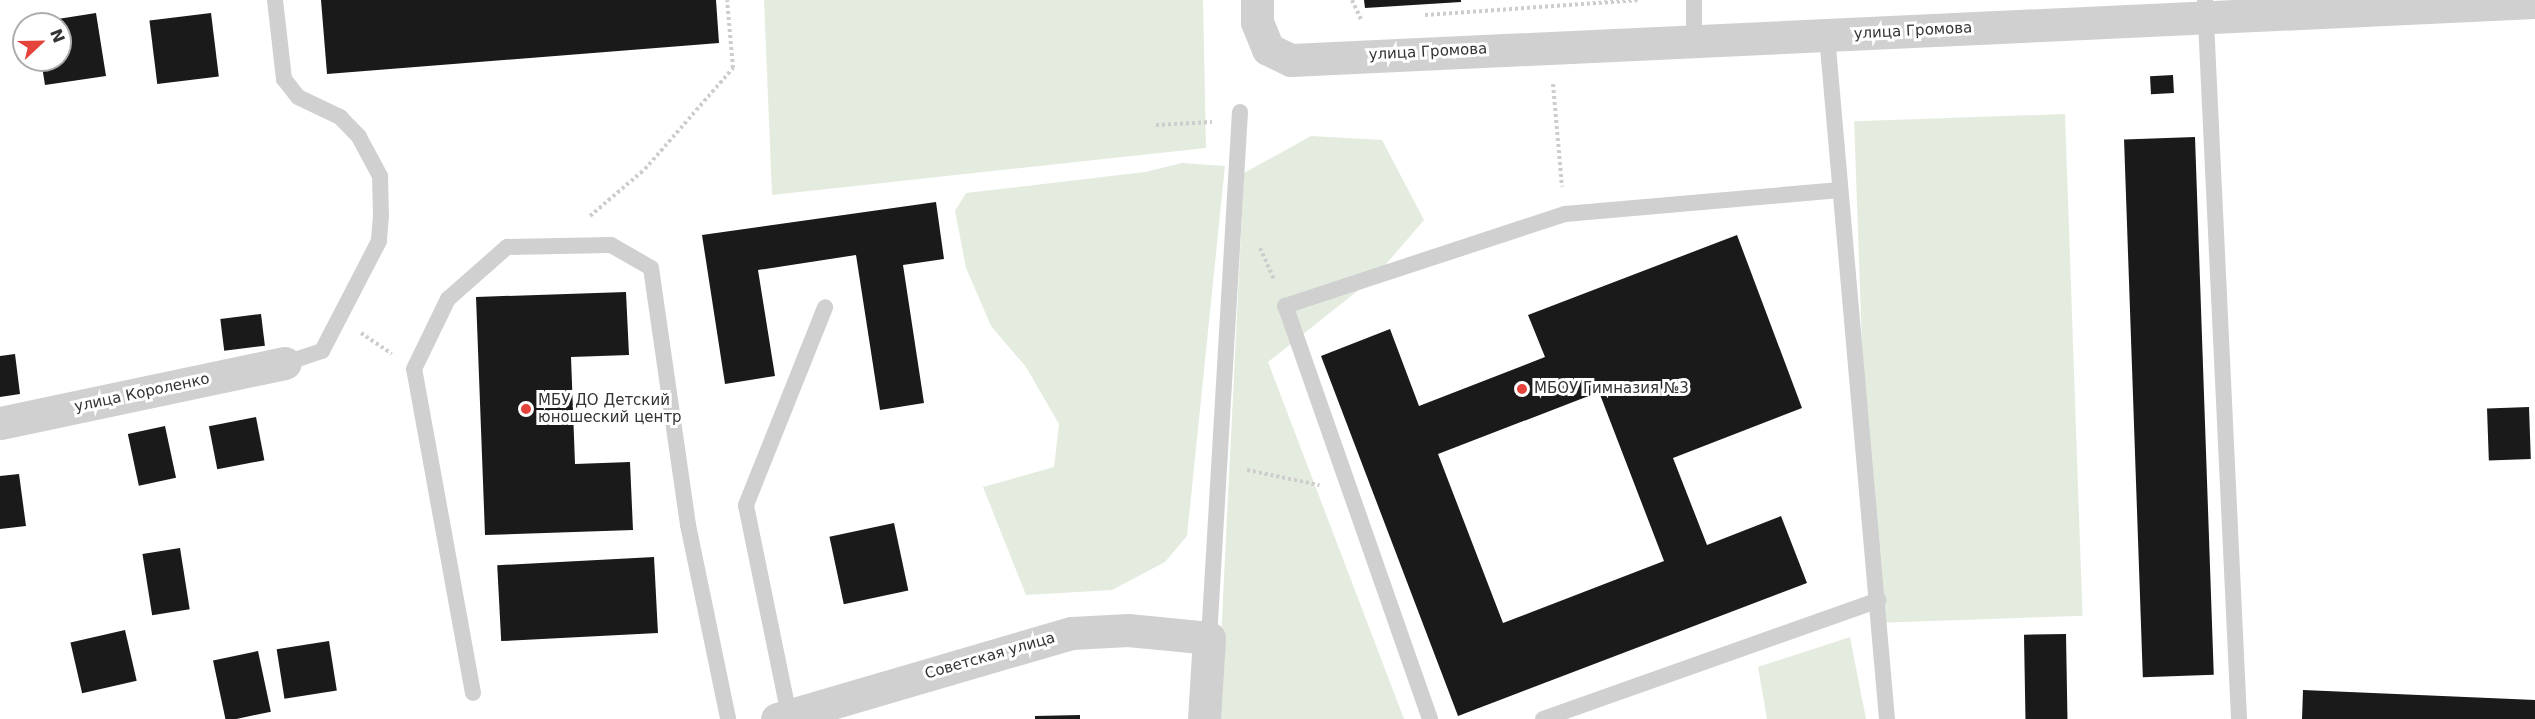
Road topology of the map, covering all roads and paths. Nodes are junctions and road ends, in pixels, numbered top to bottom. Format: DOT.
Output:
graph roads {
  1 [pos="275,0"];
  2 [pos="727,0"];
  3 [pos="1257,0"];
  4 [pos="1352,0"];
  5 [pos="1637,0"];
  6 [pos="1694,0"];
  7 [pos="2535,2"];
  8 [pos="2205,7"];
  9 [pos="1419,15"];
  10 [pos="1372,19"];
  11 [pos="1827,36"];
  12 [pos="1694,44"];
  13 [pos="1550,47"];
  14 [pos="1240,119"];
  15 [pos="1156,125"];
  16 [pos="1840,190"];
  17 [pos="1565,214"];
  18 [pos="1232,242"];
  19 [pos="555,246"];
  20 [pos="1285,306"];
  21 [pos="825,307"];
  22 [pos="338,317"];
  23 [pos="285,363"];
  24 [pos="414,369"];
  25 [pos="0,423"];
  26 [pos="1223,461"];
  27 [pos="1346,489"];
  28 [pos="1879,600"];
  29 [pos="1209,638"];
  30 [pos="472,693"];
  31 [pos="783,717"];
  32 [pos="728,719"];
  33 [pos="1204,719"];
  34 [pos="1430,719"];
  35 [pos="1543,719"];
  36 [pos="1887,719"];
  37 [pos="2239,719"];
  1 -- 22 [label="lane"];
  2 -- 19 [label="path"];
  3 -- 13 [label="street, улица Громова"];
  4 -- 10 [label="path"];
  5 -- 9 [label="path"];
  6 -- 12 [label="lane"];
  7 -- 8 [label="street, улица Громова"];
  8 -- 11 [label="street, улица Громова"];
  8 -- 37 [label="lane"];
  11 -- 12 [label="street, улица Громова"];
  11 -- 16 [label="lane"];
  12 -- 13 [label="street, улица Громова"];
  13 -- 17 [label="path"];
  14 -- 15 [label="path"];
  14 -- 18 [label="lane"];
  16 -- 17 [label="lane"];
  16 -- 28 [label="lane"];
  17 -- 20 [label="lane"];
  18 -- 20 [label="path"];
  18 -- 26 [label="lane"];
  19 -- 24 [label="lane"];
  19 -- 32 [label="lane"];
  20 -- 27 [label="lane"];
  21 -- 31 [label="lane"];
  22 -- 23 [label="lane"];
  22 -- 24 [label="path"];
  23 -- 25 [label="street, улица Короленко"];
  24 -- 30 [label="lane"];
  26 -- 27 [label="path"];
  26 -- 29 [label="lane"];
  27 -- 34 [label="lane"];
  28 -- 35 [label="lane"];
  28 -- 36 [label="lane"];
  29 -- 31 [label="street, Советская улица"];
  29 -- 33 [label="street"];
}
